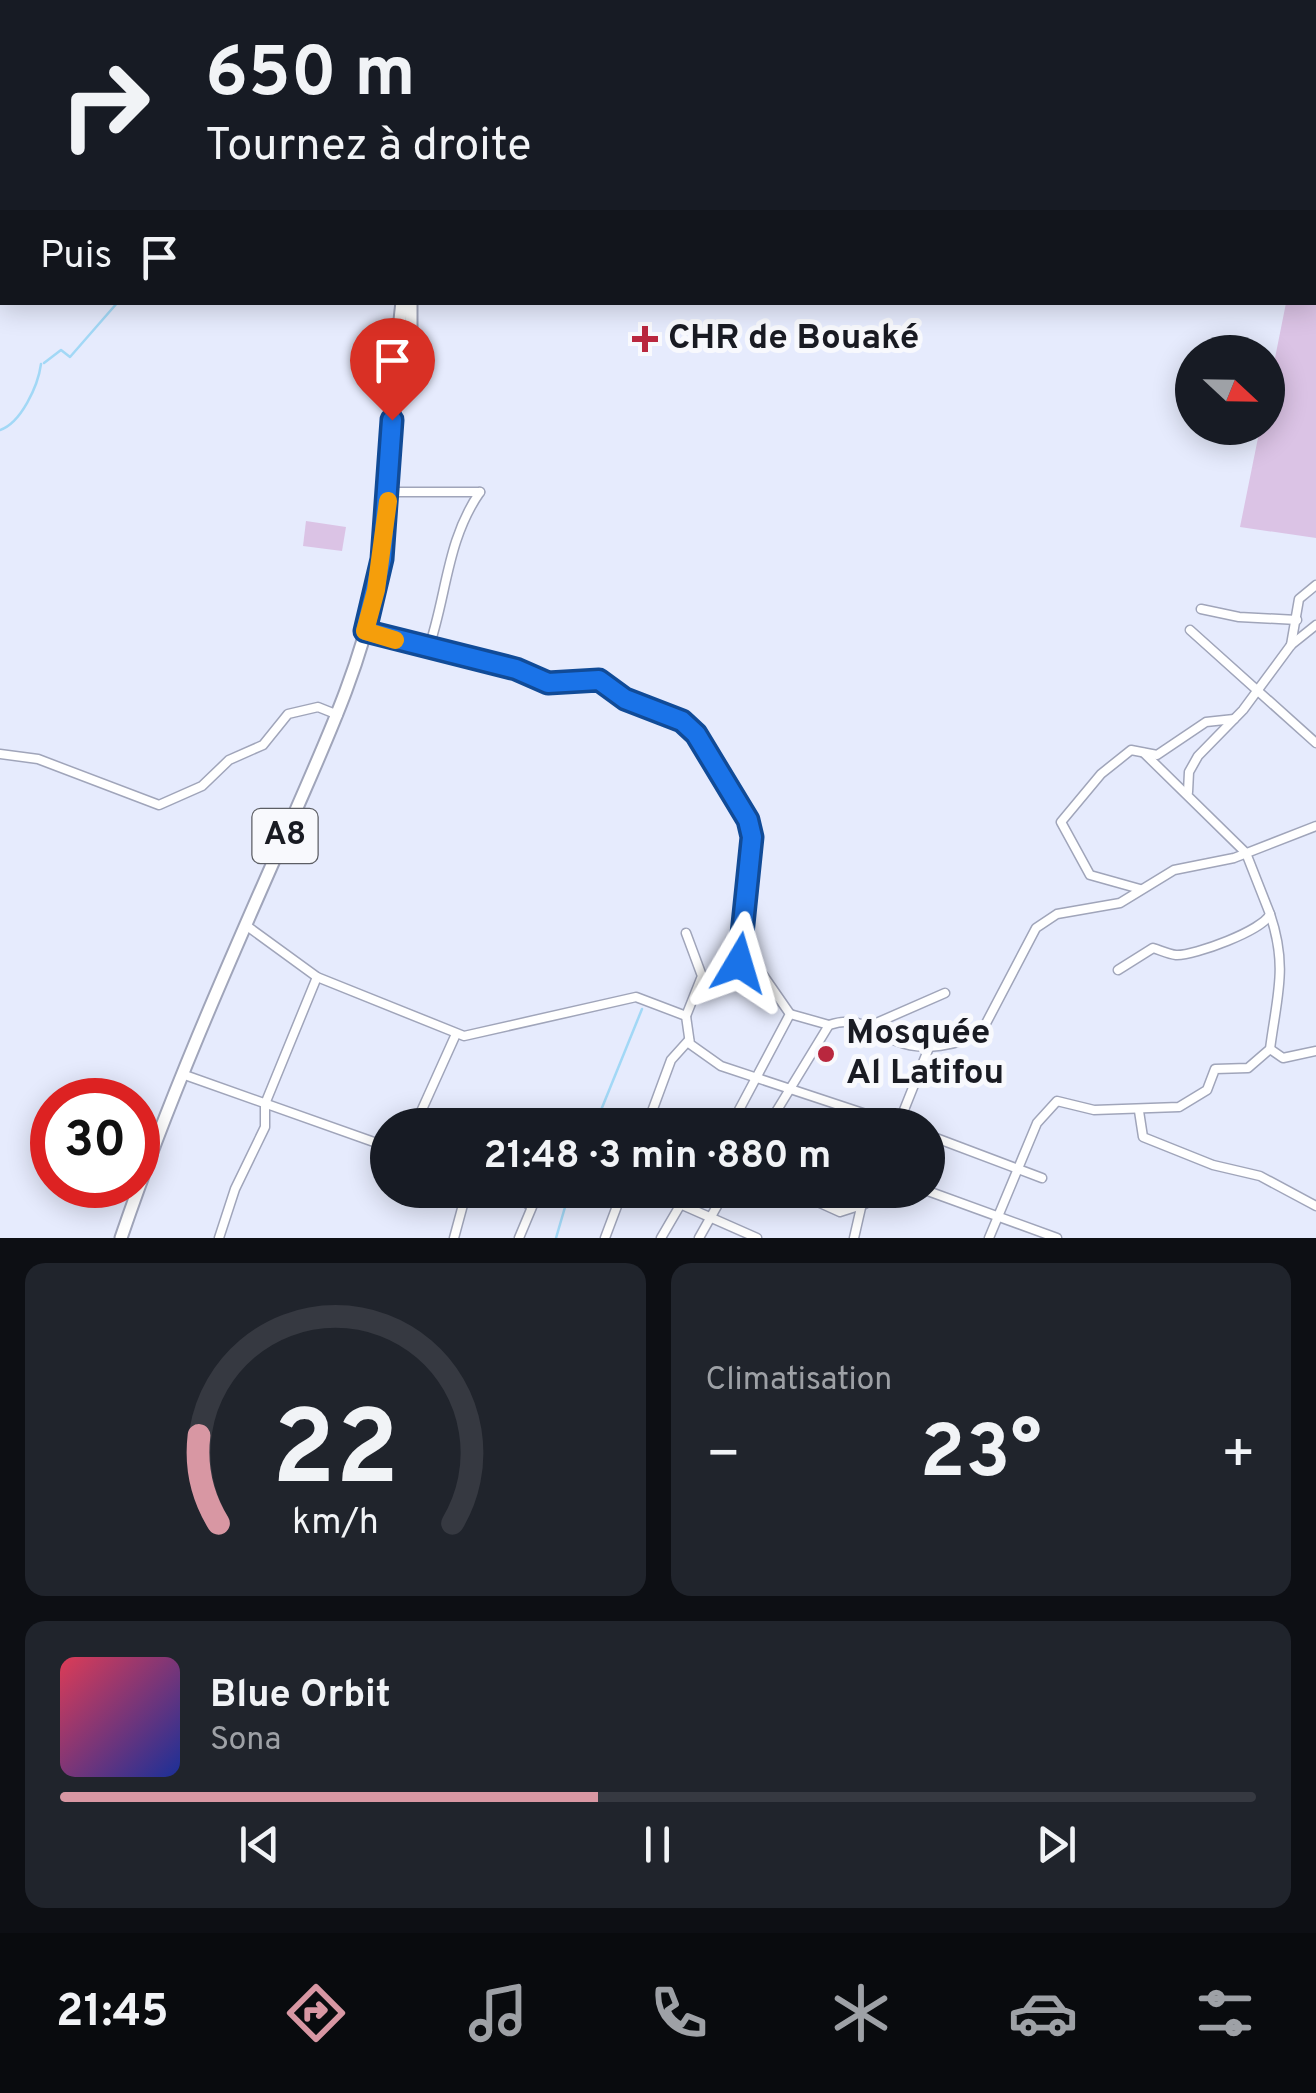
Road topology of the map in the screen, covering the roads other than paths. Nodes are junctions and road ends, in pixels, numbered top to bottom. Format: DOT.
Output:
graph roads {
  1 [pos="402,305"];
  2 [pos="410,305"];
  3 [pos="392,420"];
  4 [pos="390,492"];
  5 [pos="1316,585"];
  6 [pos="1200,608"];
  7 [pos="1297,620"];
  8 [pos="1316,625"];
  9 [pos="1190,630"];
  10 [pos="365,631"];
  11 [pos="1291,645"];
  12 [pos="428,650"];
  13 [pos="1259,690"];
  14 [pos="338,715"];
  15 [pos="1234,720"];
  16 [pos="1316,744"];
  17 [pos="1144,753"];
  18 [pos="0,754"];
  19 [pos="1188,793"];
  20 [pos="1316,826"];
  21 [pos="1246,853"];
  22 [pos="1140,889"];
  23 [pos="1270,914"];
  24 [pos="247,926"];
  25 [pos="686,933"];
  26 [pos="742,965"];
  27 [pos="1118,970"];
  28 [pos="702,976"];
  29 [pos="317,977"];
  30 [pos="945,993"];
  31 [pos="790,1014"];
  32 [pos="686,1016"];
  33 [pos="874,1024"];
  34 [pos="829,1025"];
  35 [pos="456,1034"];
  36 [pos="690,1040"];
  37 [pos="930,1045"];
  38 [pos="1270,1048"];
  39 [pos="1316,1051"];
  40 [pos="182,1074"];
  41 [pos="758,1078"];
  42 [pos="792,1091"];
  43 [pos="265,1104"];
  44 [pos="423,1108"];
  45 [pos="653,1108"];
  46 [pos="742,1108"];
  47 [pos="780,1108"];
  48 [pos="845,1108"];
  49 [pos="905,1108"];
  50 [pos="1139,1111"];
  51 [pos="945,1140"];
  52 [pos="370,1141"];
  53 [pos="1016,1167"];
  54 [pos="1042,1178"];
  55 [pos="945,1198"];
  56 [pos="1316,1206"];
  57 [pos="462,1208"];
  58 [pos="532,1208"];
  59 [pos="617,1208"];
  60 [pos="678,1208"];
  61 [pos="688,1208"];
  62 [pos="716,1208"];
  63 [pos="863,1208"];
  64 [pos="996,1217"];
  65 [pos="710,1219"];
  66 [pos="752,1237"];
  67 [pos="121,1238"];
  68 [pos="219,1238"];
  69 [pos="454,1238"];
  70 [pos="519,1238"];
  71 [pos="606,1238"];
  72 [pos="661,1238"];
  73 [pos="699,1238"];
  74 [pos="854,1238"];
  75 [pos="988,1238"];
  76 [pos="1056,1238"];
  1 -- 3 [label="main road, A8"];
  2 -- 3 [label="main road, A8"];
  3 -- 4 [label="main road, A8"];
  4 -- 10 [label="main road, A8"];
  4 -- 12 [label="street"];
  5 -- 7 [label="street"];
  6 -- 7 [label="street"];
  7 -- 11 [label="street"];
  8 -- 11 [label="street"];
  9 -- 13 [label="street"];
  10 -- 12 [label="street"];
  10 -- 14 [label="main road, A8"];
  11 -- 13 [label="street"];
  12 -- 26 [label="street"];
  13 -- 15 [label="street"];
  13 -- 16 [label="street"];
  14 -- 18 [label="street"];
  14 -- 24 [label="main road, A8"];
  15 -- 17 [label="street"];
  15 -- 19 [label="street"];
  17 -- 19 [label="street"];
  17 -- 22 [label="street"];
  19 -- 21 [label="street"];
  20 -- 21 [label="street"];
  21 -- 22 [label="street"];
  21 -- 23 [label="street"];
  22 -- 37 [label="street"];
  23 -- 27 [label="street"];
  23 -- 38 [label="street"];
  24 -- 29 [label="street"];
  24 -- 40 [label="main road, A8"];
  25 -- 28 [label="street"];
  26 -- 28 [label="street"];
  26 -- 31 [label="street"];
  28 -- 32 [label="street"];
  29 -- 35 [label="street"];
  29 -- 43 [label="street"];
  30 -- 33 [label="street"];
  31 -- 34 [label="street"];
  31 -- 41 [label="street"];
  32 -- 35 [label="street"];
  32 -- 36 [label="street"];
  33 -- 34 [label="street"];
  33 -- 37 [label="street"];
  34 -- 42 [label="street"];
  35 -- 44 [label="street"];
  36 -- 41 [label="street"];
  36 -- 45 [label="street"];
  37 -- 49 [label="street"];
  38 -- 39 [label="street"];
  38 -- 50 [label="street"];
  40 -- 43 [label="street"];
  40 -- 67 [label="main road, A8"];
  41 -- 42 [label="street"];
  41 -- 46 [label="street"];
  42 -- 47 [label="street"];
  42 -- 48 [label="street"];
  43 -- 52 [label="street"];
  43 -- 68 [label="street"];
  50 -- 53 [label="street"];
  50 -- 56 [label="street"];
  51 -- 53 [label="street"];
  53 -- 54 [label="street"];
  53 -- 64 [label="street"];
  55 -- 64 [label="street"];
  57 -- 69 [label="street"];
  58 -- 70 [label="street"];
  59 -- 71 [label="street"];
  60 -- 72 [label="street"];
  61 -- 65 [label="street"];
  62 -- 65 [label="street"];
  63 -- 74 [label="street"];
  64 -- 75 [label="street"];
  64 -- 76 [label="street"];
  65 -- 66 [label="street"];
  65 -- 73 [label="street"];
}
